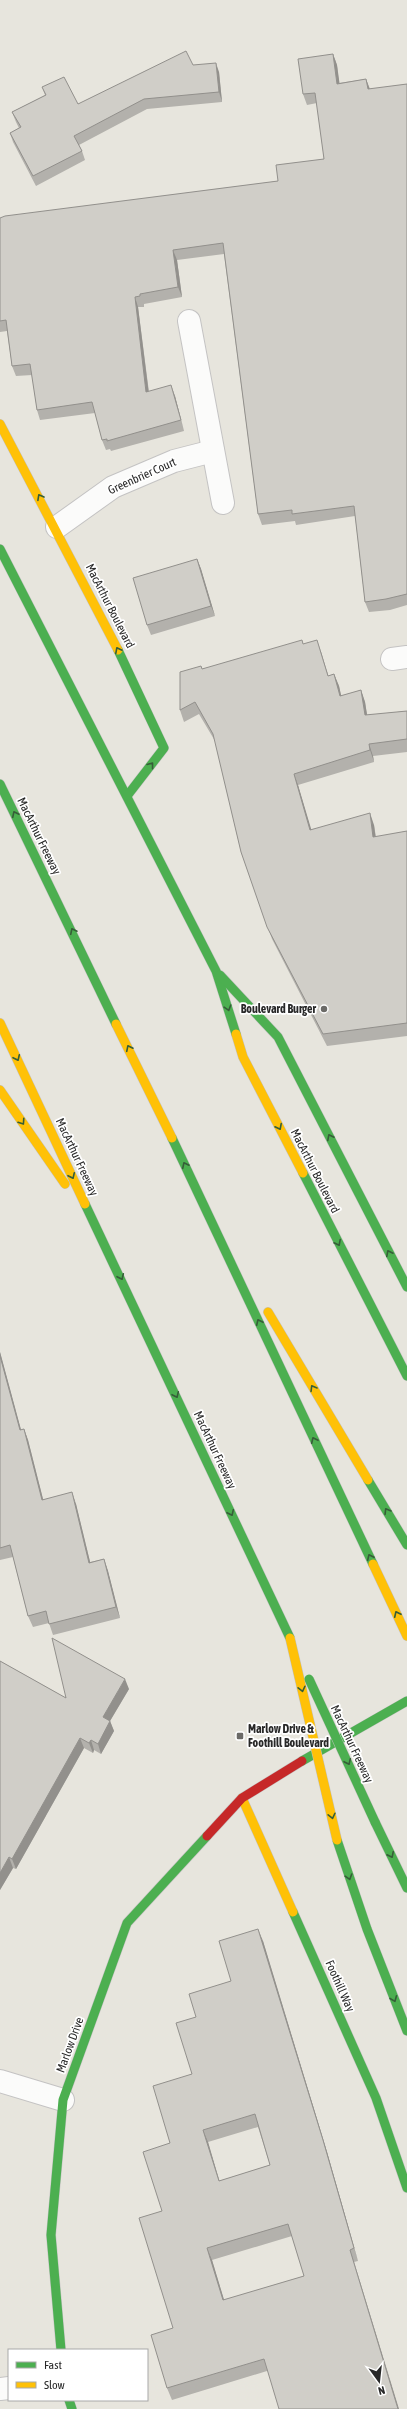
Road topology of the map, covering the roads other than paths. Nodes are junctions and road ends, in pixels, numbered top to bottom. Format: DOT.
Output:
graph roads {
  1 [pos="189,321"];
  2 [pos="0,424"];
  3 [pos="213,451"];
  4 [pos="223,503"];
  5 [pos="57,527"];
  6 [pos="0,549"];
  7 [pos="0,784"];
  8 [pos="127,796"];
  9 [pos="216,971"];
  10 [pos="0,1023"];
  11 [pos="0,1090"];
  12 [pos="202,1201"];
  13 [pos="104,1242"];
  14 [pos="407,1287"];
  15 [pos="254,1288"];
  16 [pos="262,1302"];
  17 [pos="407,1376"];
  18 [pos="407,1545"];
  19 [pos="407,1636"];
  20 [pos="290,1638"];
  21 [pos="407,1701"];
  22 [pos="242,1798"];
  23 [pos="407,1888"];
  24 [pos="407,2031"];
  25 [pos="0,2081"];
  26 [pos="63,2100"];
  27 [pos="407,2188"];
  28 [pos="60,2349"];
  1 -- 3 [label="street"];
  5 -- 2 [label="main road, MacArthur Boulevard, one-way"];
  3 -- 4 [label="street"];
  3 -- 5 [label="street, Greenbrier Court"];
  8 -- 5 [label="main road, MacArthur Boulevard, one-way"];
  6 -- 8 [label="main road, MacArthur Boulevard"];
  12 -- 7 [label="main road, MacArthur Freeway, one-way"];
  8 -- 9 [label="main road, MacArthur Boulevard"];
  14 -- 9 [label="main road, MacArthur Boulevard, one-way"];
  9 -- 17 [label="main road, MacArthur Boulevard, one-way"];
  10 -- 13 [label="main road, MacArthur Freeway, one-way"];
  11 -- 13 [label="main road, one-way"];
  12 -- 15 [label="main road"];
  19 -- 12 [label="main road, MacArthur Freeway, one-way"];
  13 -- 20 [label="main road, MacArthur Freeway, one-way"];
  18 -- 16 [label="main road, one-way"];
  20 -- 23 [label="main road, MacArthur Freeway, one-way, bridge"];
  20 -- 24 [label="main road, one-way, bridge"];
  21 -- 22 [label="main road, Marlow Drive"];
  22 -- 26 [label="main road, Marlow Drive"];
  22 -- 27 [label="main road, Foothill Way"];
  25 -- 26 [label="street"];
  26 -- 28 [label="main road, Marlow Drive"];
}
